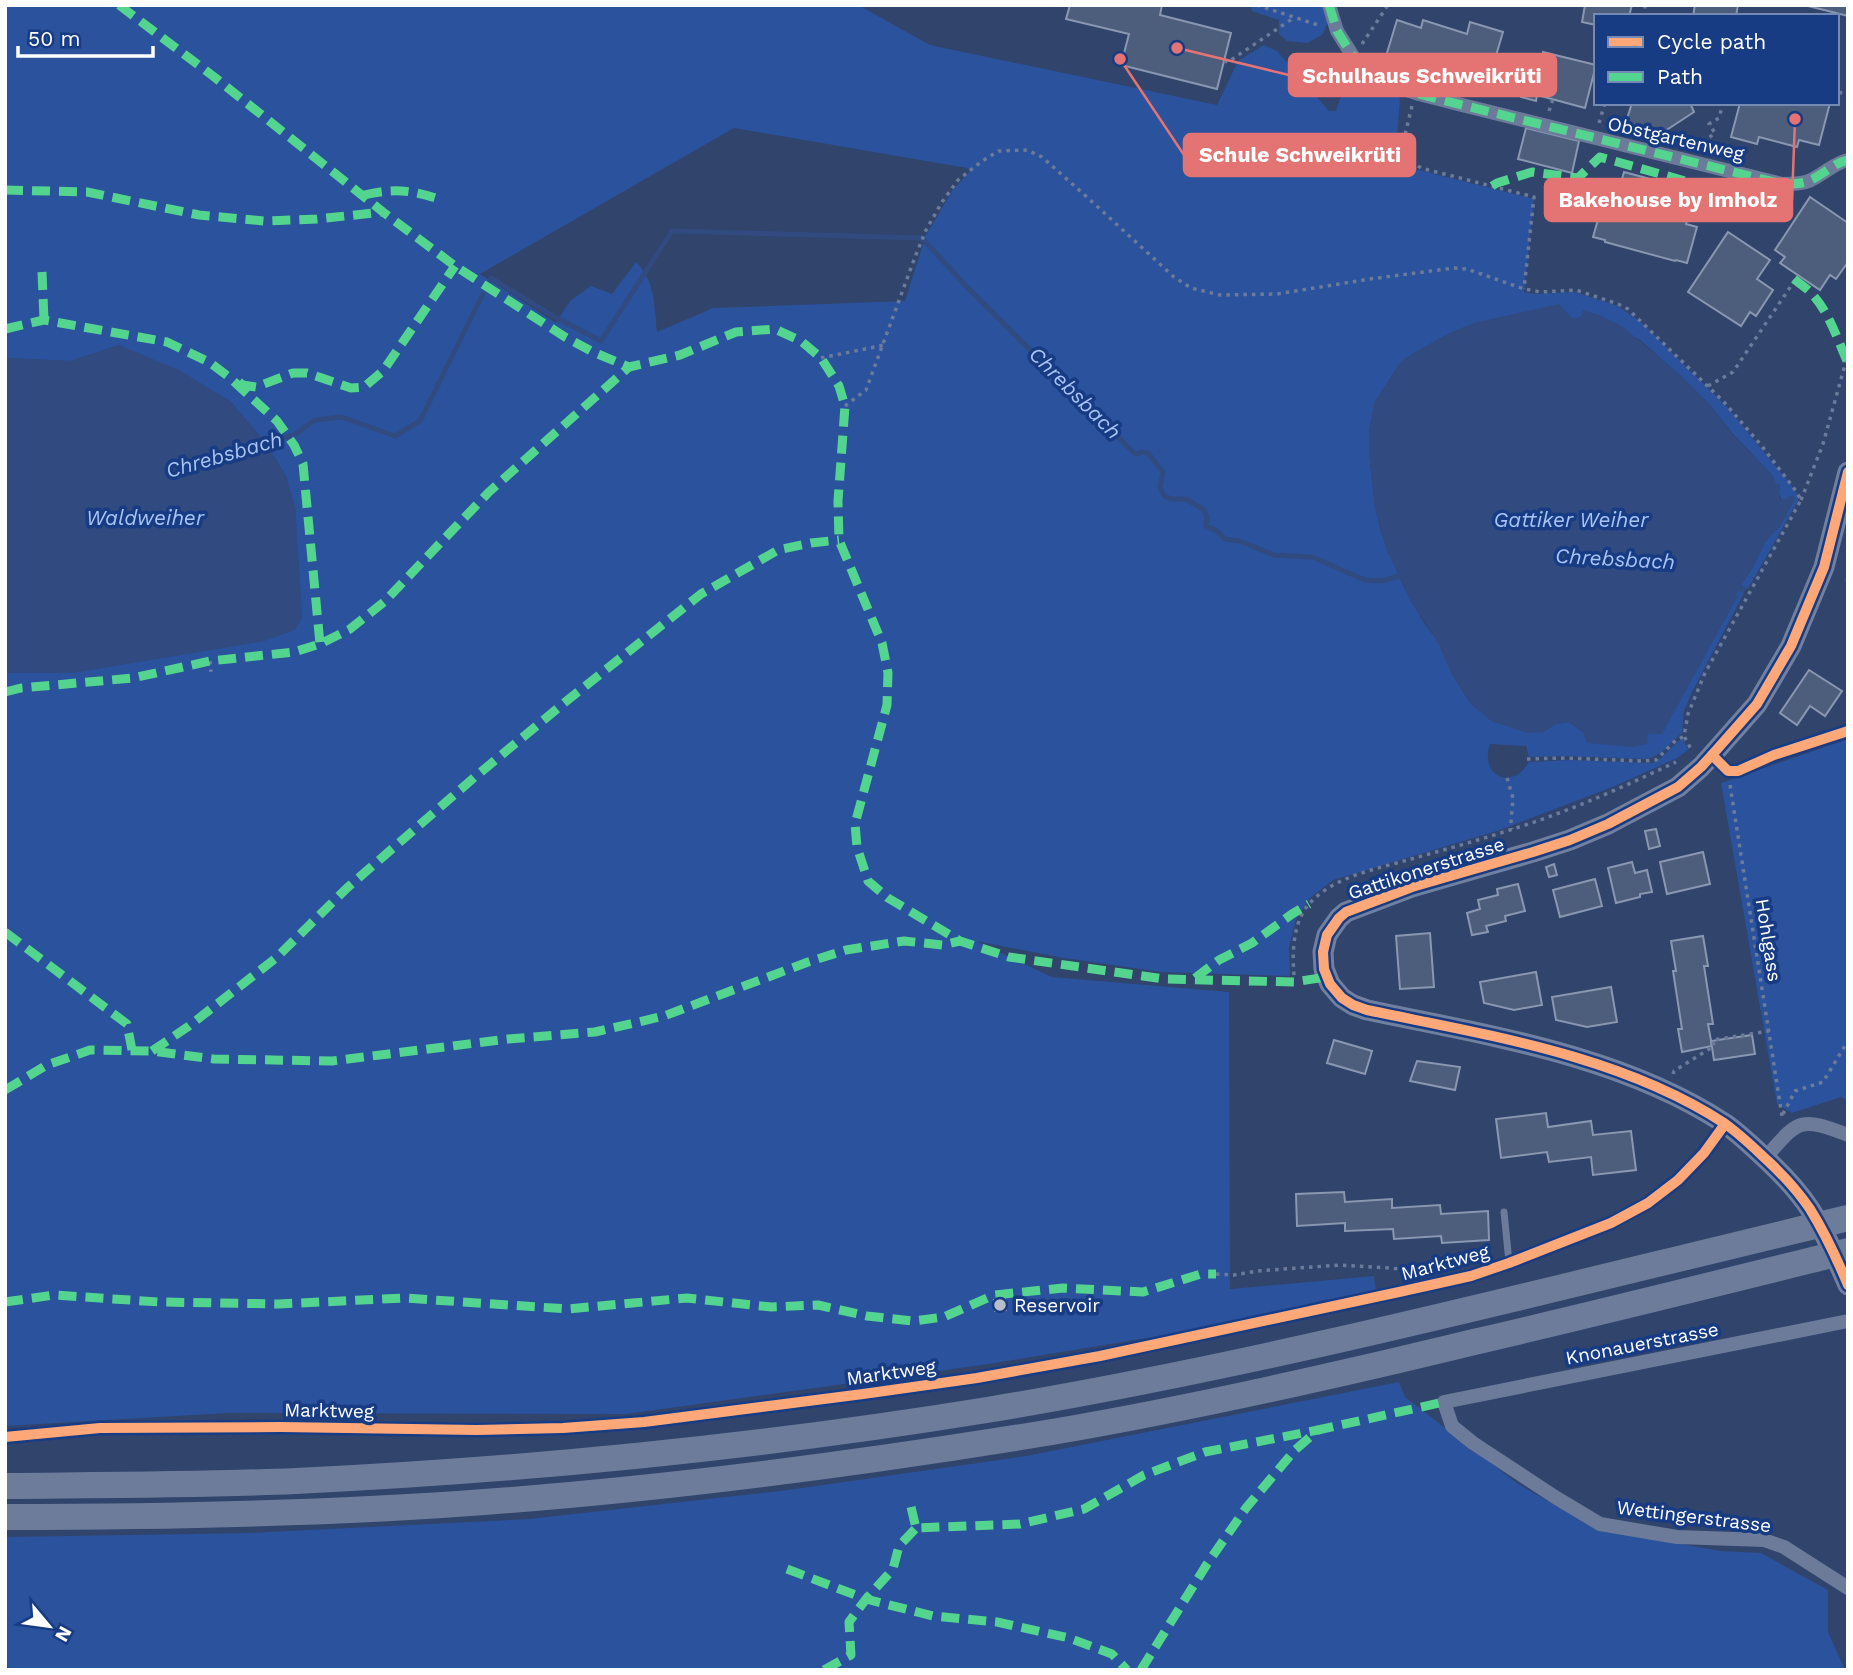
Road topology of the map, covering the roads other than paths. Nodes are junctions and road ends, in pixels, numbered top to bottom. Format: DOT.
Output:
graph roads {
  1 [pos="1329,5"];
  2 [pos="1848,160"];
  3 [pos="1848,472"];
  4 [pos="1848,731"];
  5 [pos="1712,755"];
  6 [pos="1774,755"];
  7 [pos="1732,775"];
  8 [pos="1725,1124"];
  9 [pos="1848,1135"];
  10 [pos="1765,1158"];
  11 [pos="1504,1212"];
  12 [pos="1843,1219"];
  13 [pos="1848,1251"];
  14 [pos="1509,1263"];
  15 [pos="1848,1285"];
  16 [pos="1848,1321"];
  17 [pos="1444,1402"];
  18 [pos="5,1437"];
  19 [pos="5,1486"];
  20 [pos="5,1517"];
  21 [pos="1848,1588"];
  1 -- 2 [label="street, Obstgartenweg"];
  3 -- 5 [label="main road, Gattikonerstrasse"];
  4 -- 6 [label="street"];
  5 -- 7 [label="street"];
  5 -- 8 [label="main road, Gattikonerstrasse"];
  8 -- 10 [label="main road, Gattikonerstrasse"];
  8 -- 14 [label="street, Marktweg"];
  9 -- 10 [label="street"];
  10 -- 15 [label="main road, Gattikonerstrasse"];
  11 -- 14 [label="lane"];
  12 -- 19 [label="highway"];
  13 -- 20 [label="highway"];
  14 -- 18 [label="street, Marktweg"];
  16 -- 17 [label="street, Knonauerstrasse"];
  17 -- 21 [label="street, Wettingerstrasse"];
}
